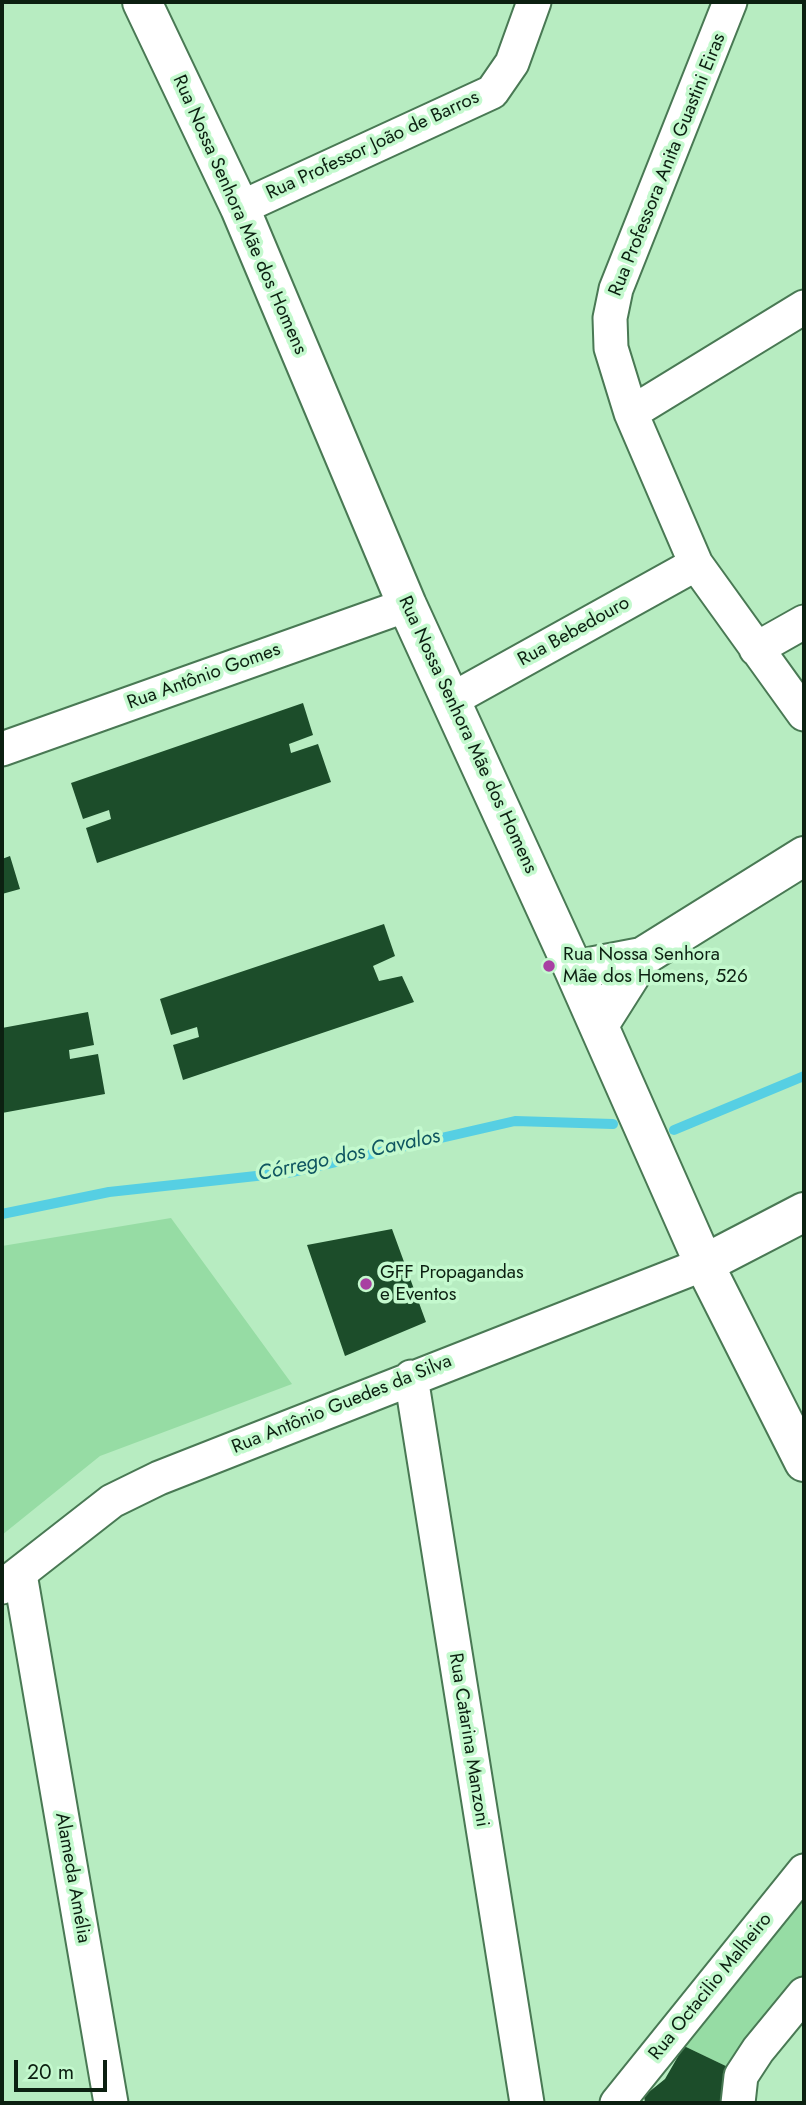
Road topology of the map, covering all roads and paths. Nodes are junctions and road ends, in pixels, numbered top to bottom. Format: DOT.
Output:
graph roads {
  1 [pos="142,2"];
  2 [pos="534,2"];
  3 [pos="735,6"];
  4 [pos="240,208"];
  5 [pos="804,307"];
  6 [pos="631,413"];
  7 [pos="696,564"];
  8 [pos="407,605"];
  9 [pos="804,622"];
  10 [pos="757,649"];
  11 [pos="451,700"];
  12 [pos="804,714"];
  13 [pos="2,749"];
  14 [pos="804,856"];
  15 [pos="642,957"];
  16 [pos="574,970"];
  17 [pos="598,1025"];
  18 [pos="804,1212"];
  19 [pos="704,1264"];
  20 [pos="411,1377"];
  21 [pos="804,1462"];
  22 [pos="11,1580"];
  23 [pos="2,1614"];
  24 [pos="34,1652"];
  25 [pos="804,1871"];
  26 [pos="804,1994"];
  27 [pos="629,2097"];
  28 [pos="111,2103"];
  29 [pos="527,2103"];
  30 [pos="738,2103"];
  1 -- 4 [label="street, Rua Nossa Senhora Mãe dos Homens"];
  2 -- 4 [label="street, Rua Professor João de Barros"];
  3 -- 6 [label="street, Rua Professora Anita Guastini Eiras"];
  4 -- 8 [label="street, Rua Nossa Senhora Mãe dos Homens"];
  5 -- 6 [label="street"];
  6 -- 7 [label="street, Rua Professora Anita Guastini Eiras"];
  7 -- 10 [label="street, Rua Professora Anita Guastini Eiras"];
  7 -- 11 [label="street, Rua Bebedouro"];
  8 -- 11 [label="street, Rua Nossa Senhora Mãe dos Homens"];
  8 -- 13 [label="street, Rua Antônio Gomes"];
  9 -- 10 [label="street"];
  10 -- 12 [label="street, Rua Professora Anita Guastini Eiras"];
  11 -- 16 [label="street, Rua Nossa Senhora Mãe dos Homens"];
  14 -- 15 [label="street"];
  15 -- 16 [label="street"];
  15 -- 17 [label="street"];
  16 -- 17 [label="street, Rua Nossa Senhora Mãe dos Homens"];
  17 -- 19 [label="street, Rua Nossa Senhora Mãe dos Homens"];
  18 -- 19 [label="street"];
  19 -- 20 [label="street, Rua Antônio Guedes da Silva"];
  19 -- 21 [label="street, Rua Nossa Senhora Mãe dos Homens"];
  20 -- 22 [label="street, Rua Antônio Guedes da Silva"];
  20 -- 29 [label="street, Rua Catarina Manzoni"];
  22 -- 24 [label="street, Alameda Amélia"];
  23 -- 24 [label="street, Alameda Amélia"];
  24 -- 28 [label="street, Alameda Amélia"];
  25 -- 27 [label="street, Rua Octacilio Malheiro"];
  26 -- 30 [label="street"];
}
